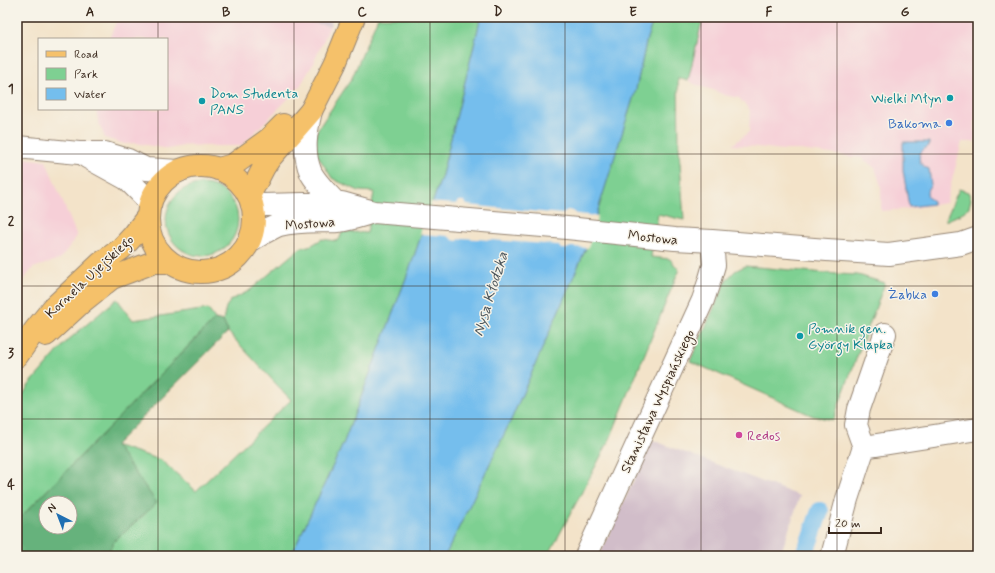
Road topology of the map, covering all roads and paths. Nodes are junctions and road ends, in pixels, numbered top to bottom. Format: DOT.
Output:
graph roads {
  1 [pos="354,17"];
  2 [pos="323,85"];
  3 [pos="311,111"];
  4 [pos="17,147"];
  5 [pos="79,153"];
  6 [pos="218,169"];
  7 [pos="179,171"];
  8 [pos="250,200"];
  9 [pos="335,202"];
  10 [pos="149,210"];
  11 [pos="362,212"];
  12 [pos="978,222"];
  13 [pos="978,238"];
  14 [pos="249,241"];
  15 [pos="712,241"];
  16 [pos="931,248"];
  17 [pos="170,262"];
  18 [pos="885,334"];
  19 [pos="17,357"];
  20 [pos="978,429"];
  21 [pos="864,447"];
  22 [pos="586,556"];
  23 [pos="832,556"];
  1 -- 2 [label="main road"];
  2 -- 3 [label="main road"];
  2 -- 6 [label="main road"];
  3 -- 8 [label="main road"];
  3 -- 9 [label="street"];
  4 -- 5 [label="street"];
  5 -- 7 [label="street"];
  5 -- 10 [label="street"];
  6 -- 7 [label="main road"];
  6 -- 8 [label="main road"];
  7 -- 10 [label="main road"];
  8 -- 9 [label="street, Mostowa"];
  8 -- 14 [label="main road"];
  9 -- 11 [label="street, Mostowa"];
  10 -- 17 [label="main road"];
  10 -- 19 [label="main road, Kornela Ujejskiego"];
  11 -- 14 [label="street, Mostowa"];
  11 -- 15 [label="street, Mostowa"];
  12 -- 16 [label="street"];
  13 -- 16 [label="street, Mostowa"];
  14 -- 17 [label="main road"];
  15 -- 16 [label="street, Mostowa"];
  15 -- 22 [label="street, Stanisława Wyspiańskiego"];
  17 -- 19 [label="main road, Kornela Ujejskiego"];
  18 -- 21 [label="street"];
  20 -- 21 [label="street"];
  21 -- 23 [label="street"];
}
